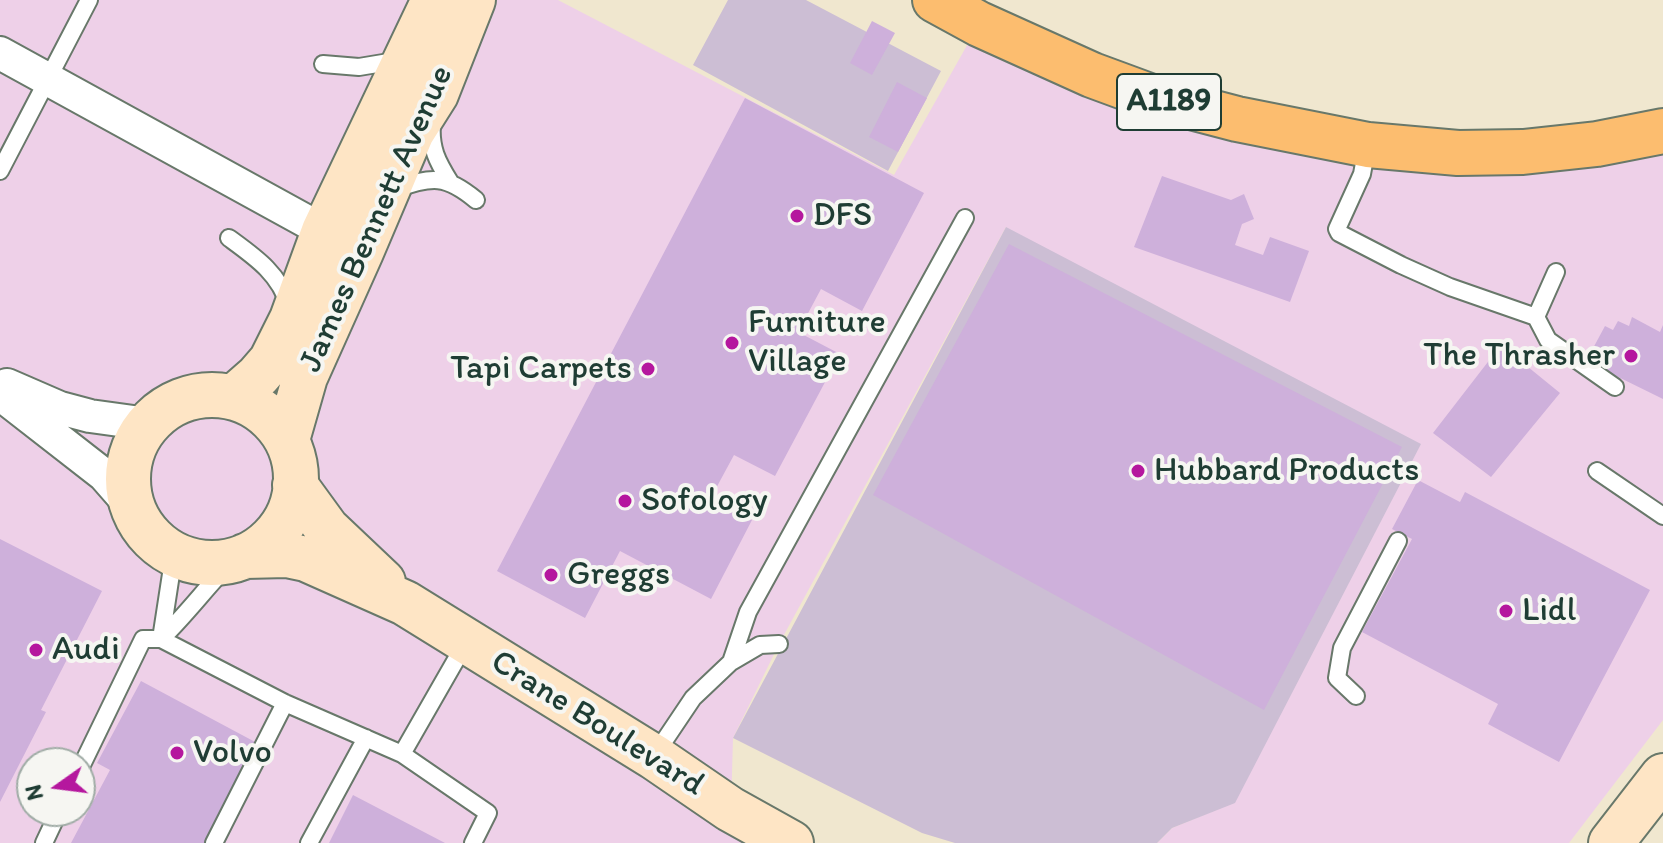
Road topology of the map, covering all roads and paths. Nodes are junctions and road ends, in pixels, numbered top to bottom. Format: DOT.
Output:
graph roads {
  1 [pos="89,0"];
  2 [pos="434,0"];
  3 [pos="473,0"];
  4 [pos="954,6"];
  5 [pos="0,53"];
  6 [pos="405,60"];
  7 [pos="323,64"];
  8 [pos="47,81"];
  9 [pos="436,94"];
  10 [pos="1663,131"];
  11 [pos="1368,145"];
  12 [pos="0,171"];
  13 [pos="450,182"];
  14 [pos="387,193"];
  15 [pos="476,200"];
  16 [pos="965,218"];
  17 [pos="324,231"];
  18 [pos="229,238"];
  19 [pos="1556,272"];
  20 [pos="1536,317"];
  21 [pos="292,319"];
  22 [pos="0,383"];
  23 [pos="1615,387"];
  24 [pos="0,394"];
  25 [pos="234,397"];
  26 [pos="148,424"];
  27 [pos="287,440"];
  28 [pos="1597,471"];
  29 [pos="295,485"];
  30 [pos="132,507"];
  31 [pos="1663,516"];
  32 [pos="1398,541"];
  33 [pos="170,551"];
  34 [pos="239,558"];
  35 [pos="405,603"];
  36 [pos="161,639"];
  37 [pos="466,642"];
  38 [pos="779,644"];
  39 [pos="731,662"];
  40 [pos="1356,696"];
  41 [pos="285,703"];
  42 [pos="366,738"];
  43 [pos="91,747"];
  44 [pos="402,754"];
  45 [pos="654,757"];
  46 [pos="1663,776"];
  47 [pos="214,843"];
  48 [pos="309,843"];
  49 [pos="473,843"];
  50 [pos="791,843"];
  51 [pos="1611,843"];
  1 -- 8 [label="lane"];
  2 -- 6 [label="street, James Bennett Avenue"];
  3 -- 9 [label="street, James Bennett Avenue"];
  4 -- 11 [label="main road, A1189"];
  5 -- 8 [label="street"];
  6 -- 7 [label="lane"];
  6 -- 17 [label="street, James Bennett Avenue"];
  8 -- 12 [label="lane"];
  8 -- 17 [label="street"];
  9 -- 13 [label="lane"];
  9 -- 14 [label="street, James Bennett Avenue"];
  10 -- 11 [label="main road, A1189"];
  11 -- 20 [label="lane"];
  13 -- 14 [label="lane"];
  13 -- 15 [label="lane"];
  14 -- 27 [label="street, James Bennett Avenue"];
  16 -- 39 [label="lane"];
  17 -- 21 [label="street, James Bennett Avenue"];
  18 -- 21 [label="lane"];
  19 -- 20 [label="lane"];
  20 -- 23 [label="lane"];
  21 -- 25 [label="street, James Bennett Avenue"];
  22 -- 26 [label="street"];
  24 -- 30 [label="street"];
  25 -- 26 [label="street"];
  25 -- 27 [label="street"];
  26 -- 30 [label="street"];
  27 -- 29 [label="street"];
  28 -- 31 [label="lane"];
  29 -- 34 [label="street"];
  29 -- 35 [label="street, Crane Boulevard"];
  30 -- 33 [label="street"];
  32 -- 40 [label="lane"];
  33 -- 34 [label="street"];
  33 -- 36 [label="lane"];
  34 -- 35 [label="street, Crane Boulevard"];
  34 -- 36 [label="lane"];
  35 -- 37 [label="street, Crane Boulevard"];
  36 -- 41 [label="lane"];
  36 -- 43 [label="lane"];
  37 -- 44 [label="lane"];
  37 -- 45 [label="street, Crane Boulevard"];
  38 -- 39 [label="lane"];
  39 -- 45 [label="lane"];
  41 -- 42 [label="lane"];
  41 -- 47 [label="lane"];
  42 -- 44 [label="lane"];
  42 -- 48 [label="lane"];
  44 -- 49 [label="lane"];
  45 -- 50 [label="street, Crane Boulevard"];
  46 -- 51 [label="street"];
}
